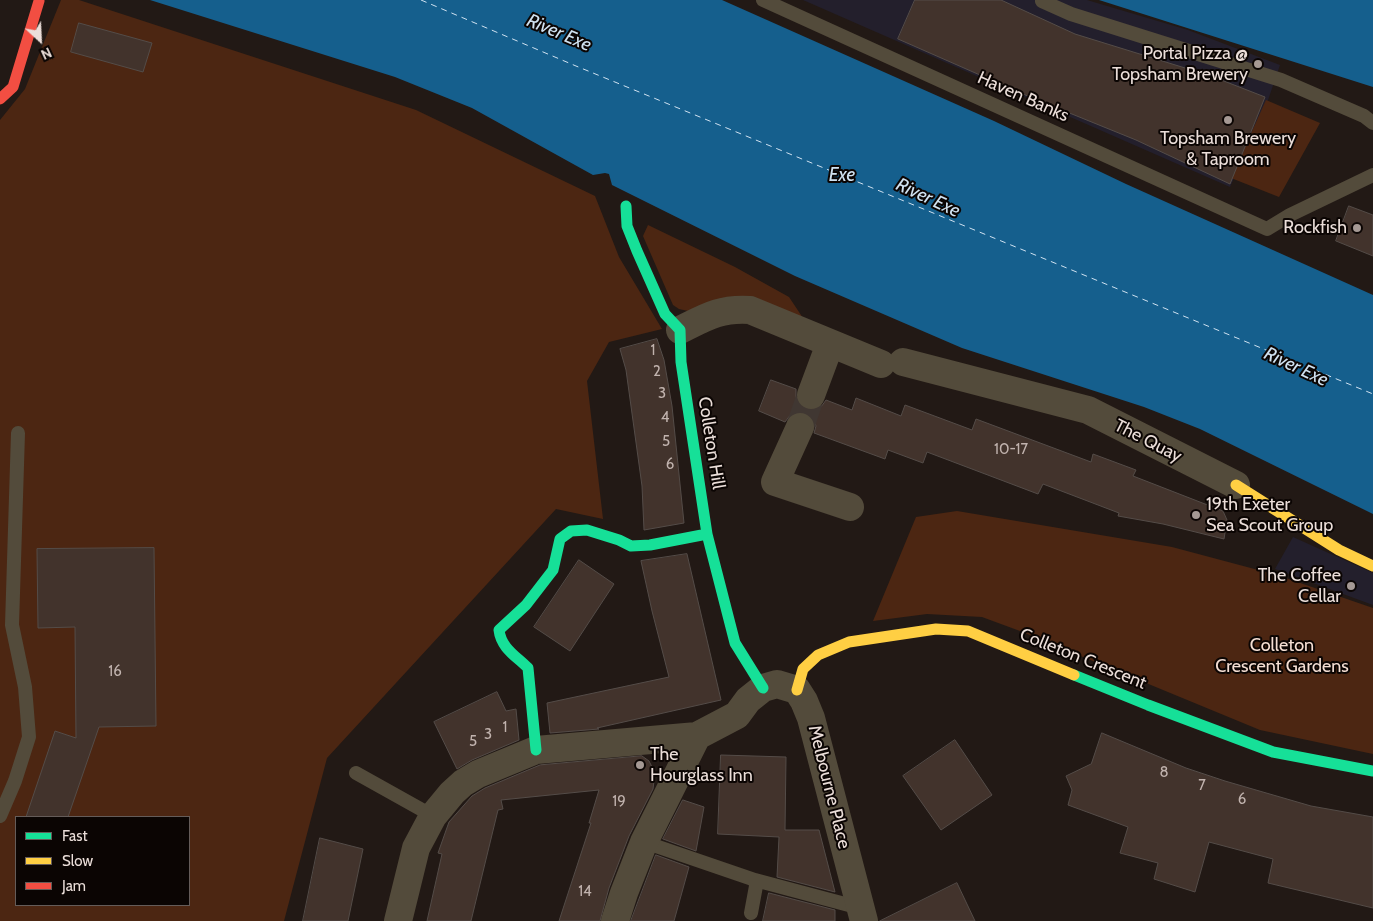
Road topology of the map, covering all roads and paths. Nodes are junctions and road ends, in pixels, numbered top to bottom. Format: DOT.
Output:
graph roads {
  1 [pos="763,0"];
  2 [pos="1042,0"];
  3 [pos="40,1"];
  4 [pos="0,99"];
  5 [pos="1373,123"];
  6 [pos="1373,175"];
  7 [pos="626,206"];
  8 [pos="680,330"];
  9 [pos="830,344"];
  10 [pos="811,395"];
  11 [pos="800,427"];
  12 [pos="18,433"];
  13 [pos="1236,485"];
  14 [pos="850,507"];
  15 [pos="707,534"];
  16 [pos="1373,566"];
  17 [pos="763,688"];
  18 [pos="797,690"];
  19 [pos="697,736"];
  20 [pos="536,750"];
  21 [pos="1373,771"];
  22 [pos="356,773"];
  23 [pos="0,816"];
  24 [pos="433,816"];
  25 [pos="644,842"];
  26 [pos="755,880"];
  27 [pos="751,913"];
  28 [pos="862,914"];
  29 [pos="398,921"];
  30 [pos="615,921"];
  1 -- 6 [label="lane, Haven Banks"];
  2 -- 5 [label="lane"];
  3 -- 4 [label="street"];
  7 -- 8 [label="street"];
  8 -- 9 [label="street, The Quay"];
  8 -- 15 [label="street, Colleton Hill"];
  9 -- 10 [label="street"];
  9 -- 13 [label="street, The Quay"];
  11 -- 14 [label="street"];
  12 -- 23 [label="lane"];
  13 -- 16 [label="street, The Quay"];
  15 -- 17 [label="street, Colleton Hill"];
  15 -- 20 [label="street"];
  17 -- 18 [label="street"];
  17 -- 19 [label="street"];
  18 -- 21 [label="street, Colleton Crescent"];
  18 -- 28 [label="street, Melbourne Place"];
  19 -- 20 [label="street"];
  19 -- 25 [label="street"];
  20 -- 24 [label="street"];
  22 -- 24 [label="lane"];
  24 -- 29 [label="street"];
  25 -- 26 [label="lane"];
  25 -- 30 [label="street"];
  26 -- 27 [label="lane"];
  26 -- 28 [label="lane"];
}
